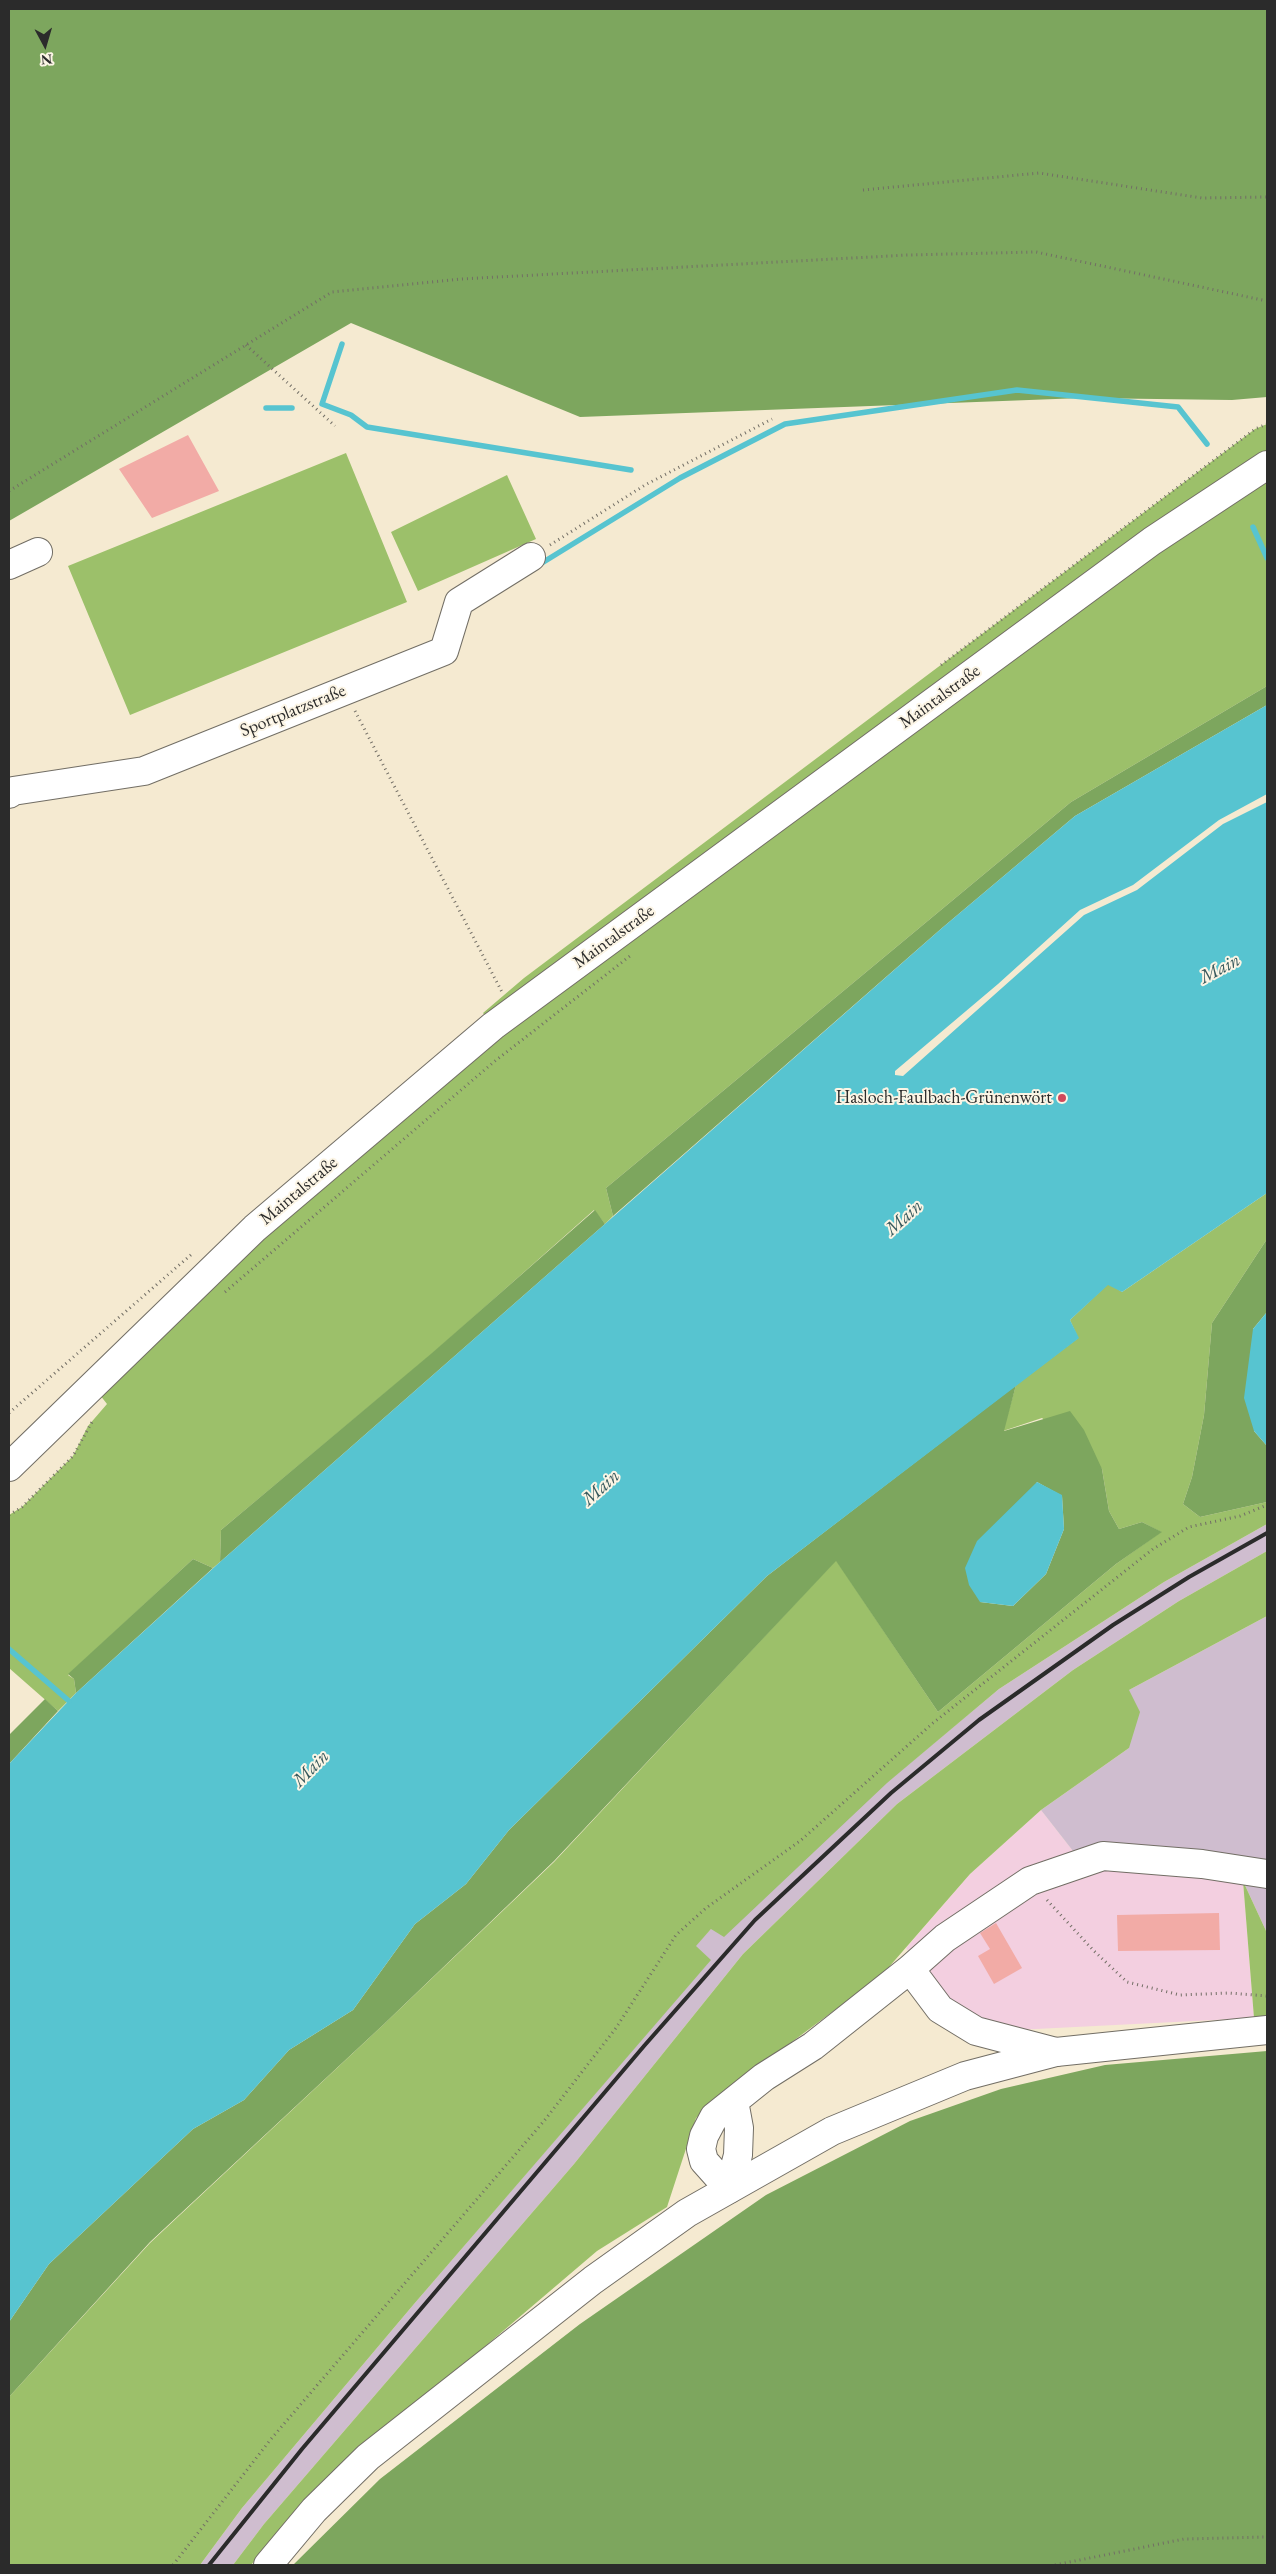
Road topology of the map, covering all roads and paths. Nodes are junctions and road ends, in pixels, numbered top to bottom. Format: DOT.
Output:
graph roads {
  1 [pos="863,190"];
  2 [pos="1267,198"];
  3 [pos="1267,301"];
  4 [pos="246,345"];
  5 [pos="772,419"];
  6 [pos="335,426"];
  7 [pos="1267,465"];
  8 [pos="9,491"];
  9 [pos="38,552"];
  10 [pos="531,557"];
  11 [pos="9,565"];
  12 [pos="344,691"];
  13 [pos="9,794"];
  14 [pos="637,952"];
  15 [pos="504,996"];
  16 [pos="224,1294"];
  17 [pos="95,1418"];
  18 [pos="9,1467"];
  19 [pos="1267,1505"];
  20 [pos="9,1516"];
  21 [pos="1267,1874"];
  22 [pos="1030,1881"];
  23 [pos="910,1970"];
  24 [pos="1267,1996"];
  25 [pos="1267,2030"];
  26 [pos="1056,2052"];
  27 [pos="734,2101"];
  28 [pos="730,2189"];
  29 [pos="1267,2537"];
  30 [pos="173,2565"];
  31 [pos="268,2565"];
  32 [pos="1055,2565"];
  1 -- 2 [label="path"];
  3 -- 4 [label="path"];
  4 -- 6 [label="path"];
  4 -- 8 [label="path"];
  5 -- 10 [label="path"];
  7 -- 18 [label="main road, Maintalstraße"];
  9 -- 11 [label="main road"];
  10 -- 12 [label="main road, Sportplatzstraße"];
  12 -- 13 [label="main road, Sportplatzstraße"];
  12 -- 15 [label="path"];
  14 -- 16 [label="path"];
  17 -- 20 [label="path"];
  19 -- 30 [label="path"];
  21 -- 22 [label="main road"];
  22 -- 23 [label="main road"];
  22 -- 24 [label="path"];
  23 -- 26 [label="main road"];
  23 -- 27 [label="main road"];
  25 -- 26 [label="main road"];
  26 -- 28 [label="main road"];
  27 -- 28 [label="main road"];
  27 -- 28 [label="main road"];
  28 -- 31 [label="main road"];
  29 -- 32 [label="path"];
}
